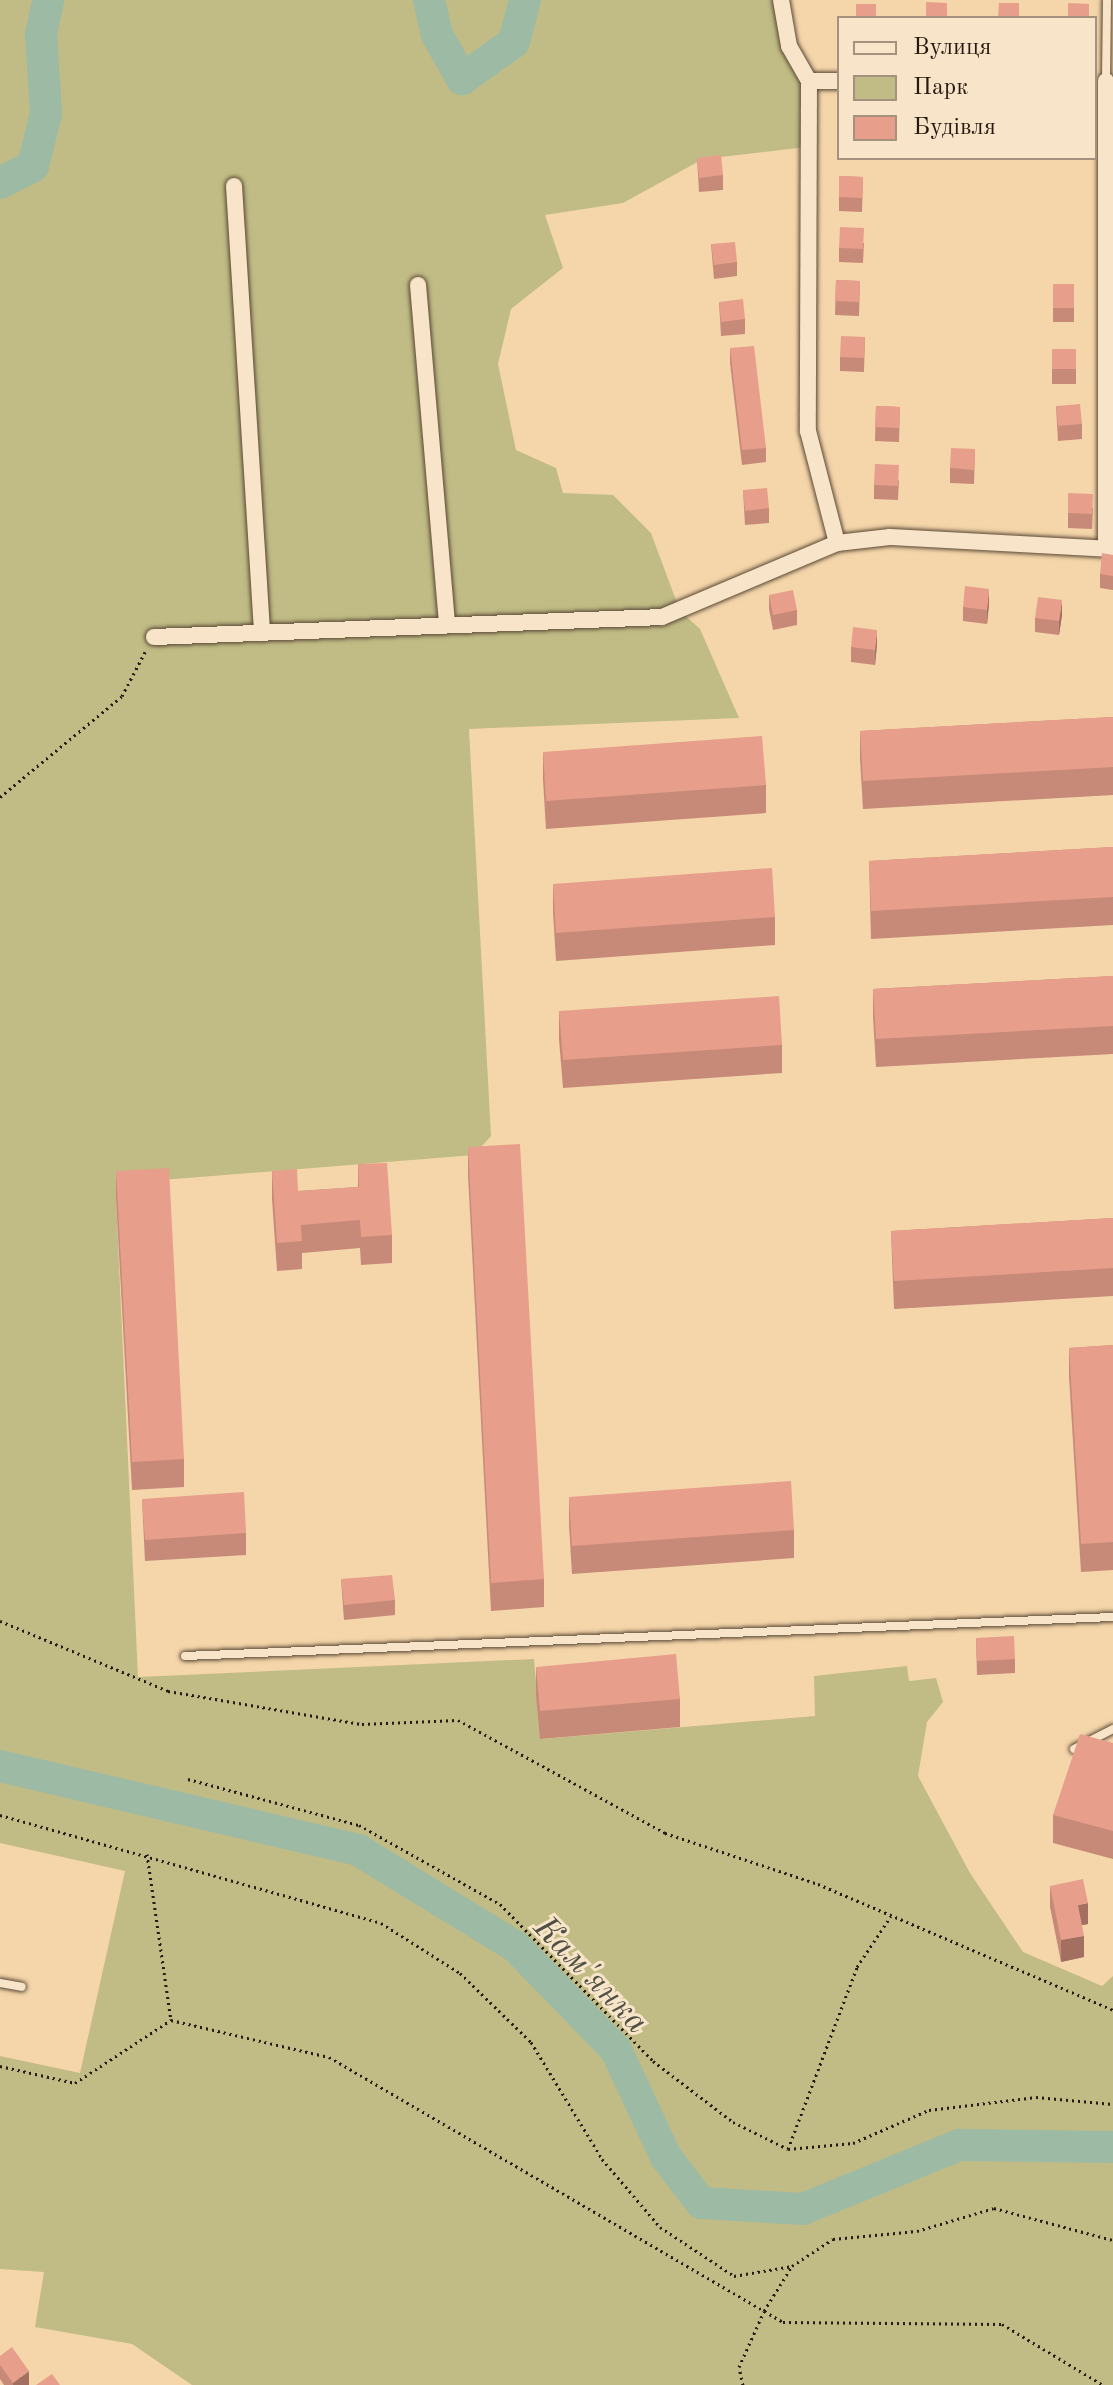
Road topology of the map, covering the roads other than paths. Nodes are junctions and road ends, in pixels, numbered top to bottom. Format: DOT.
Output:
graph roads {
  1 [pos="781,0"];
  2 [pos="1107,0"];
  3 [pos="809,81"];
  4 [pos="837,81"];
  5 [pos="1105,81"];
  6 [pos="234,186"];
  7 [pos="418,285"];
  8 [pos="837,543"];
  9 [pos="1110,549"];
  10 [pos="447,625"];
  11 [pos="262,633"];
  12 [pos="154,637"];
  13 [pos="1113,1617"];
  14 [pos="185,1656"];
  15 [pos="1113,1729"];
  16 [pos="1074,1749"];
  17 [pos="0,1983"];
  18 [pos="22,1987"];
  1 -- 3 [label="street"];
  2 -- 5 [label="lane"];
  3 -- 4 [label="street"];
  3 -- 8 [label="street"];
  5 -- 9 [label="street"];
  6 -- 11 [label="street"];
  7 -- 10 [label="street"];
  8 -- 9 [label="street"];
  8 -- 10 [label="street"];
  10 -- 11 [label="street"];
  11 -- 12 [label="street"];
  13 -- 14 [label="lane"];
  15 -- 16 [label="lane"];
  17 -- 18 [label="lane"];
}
